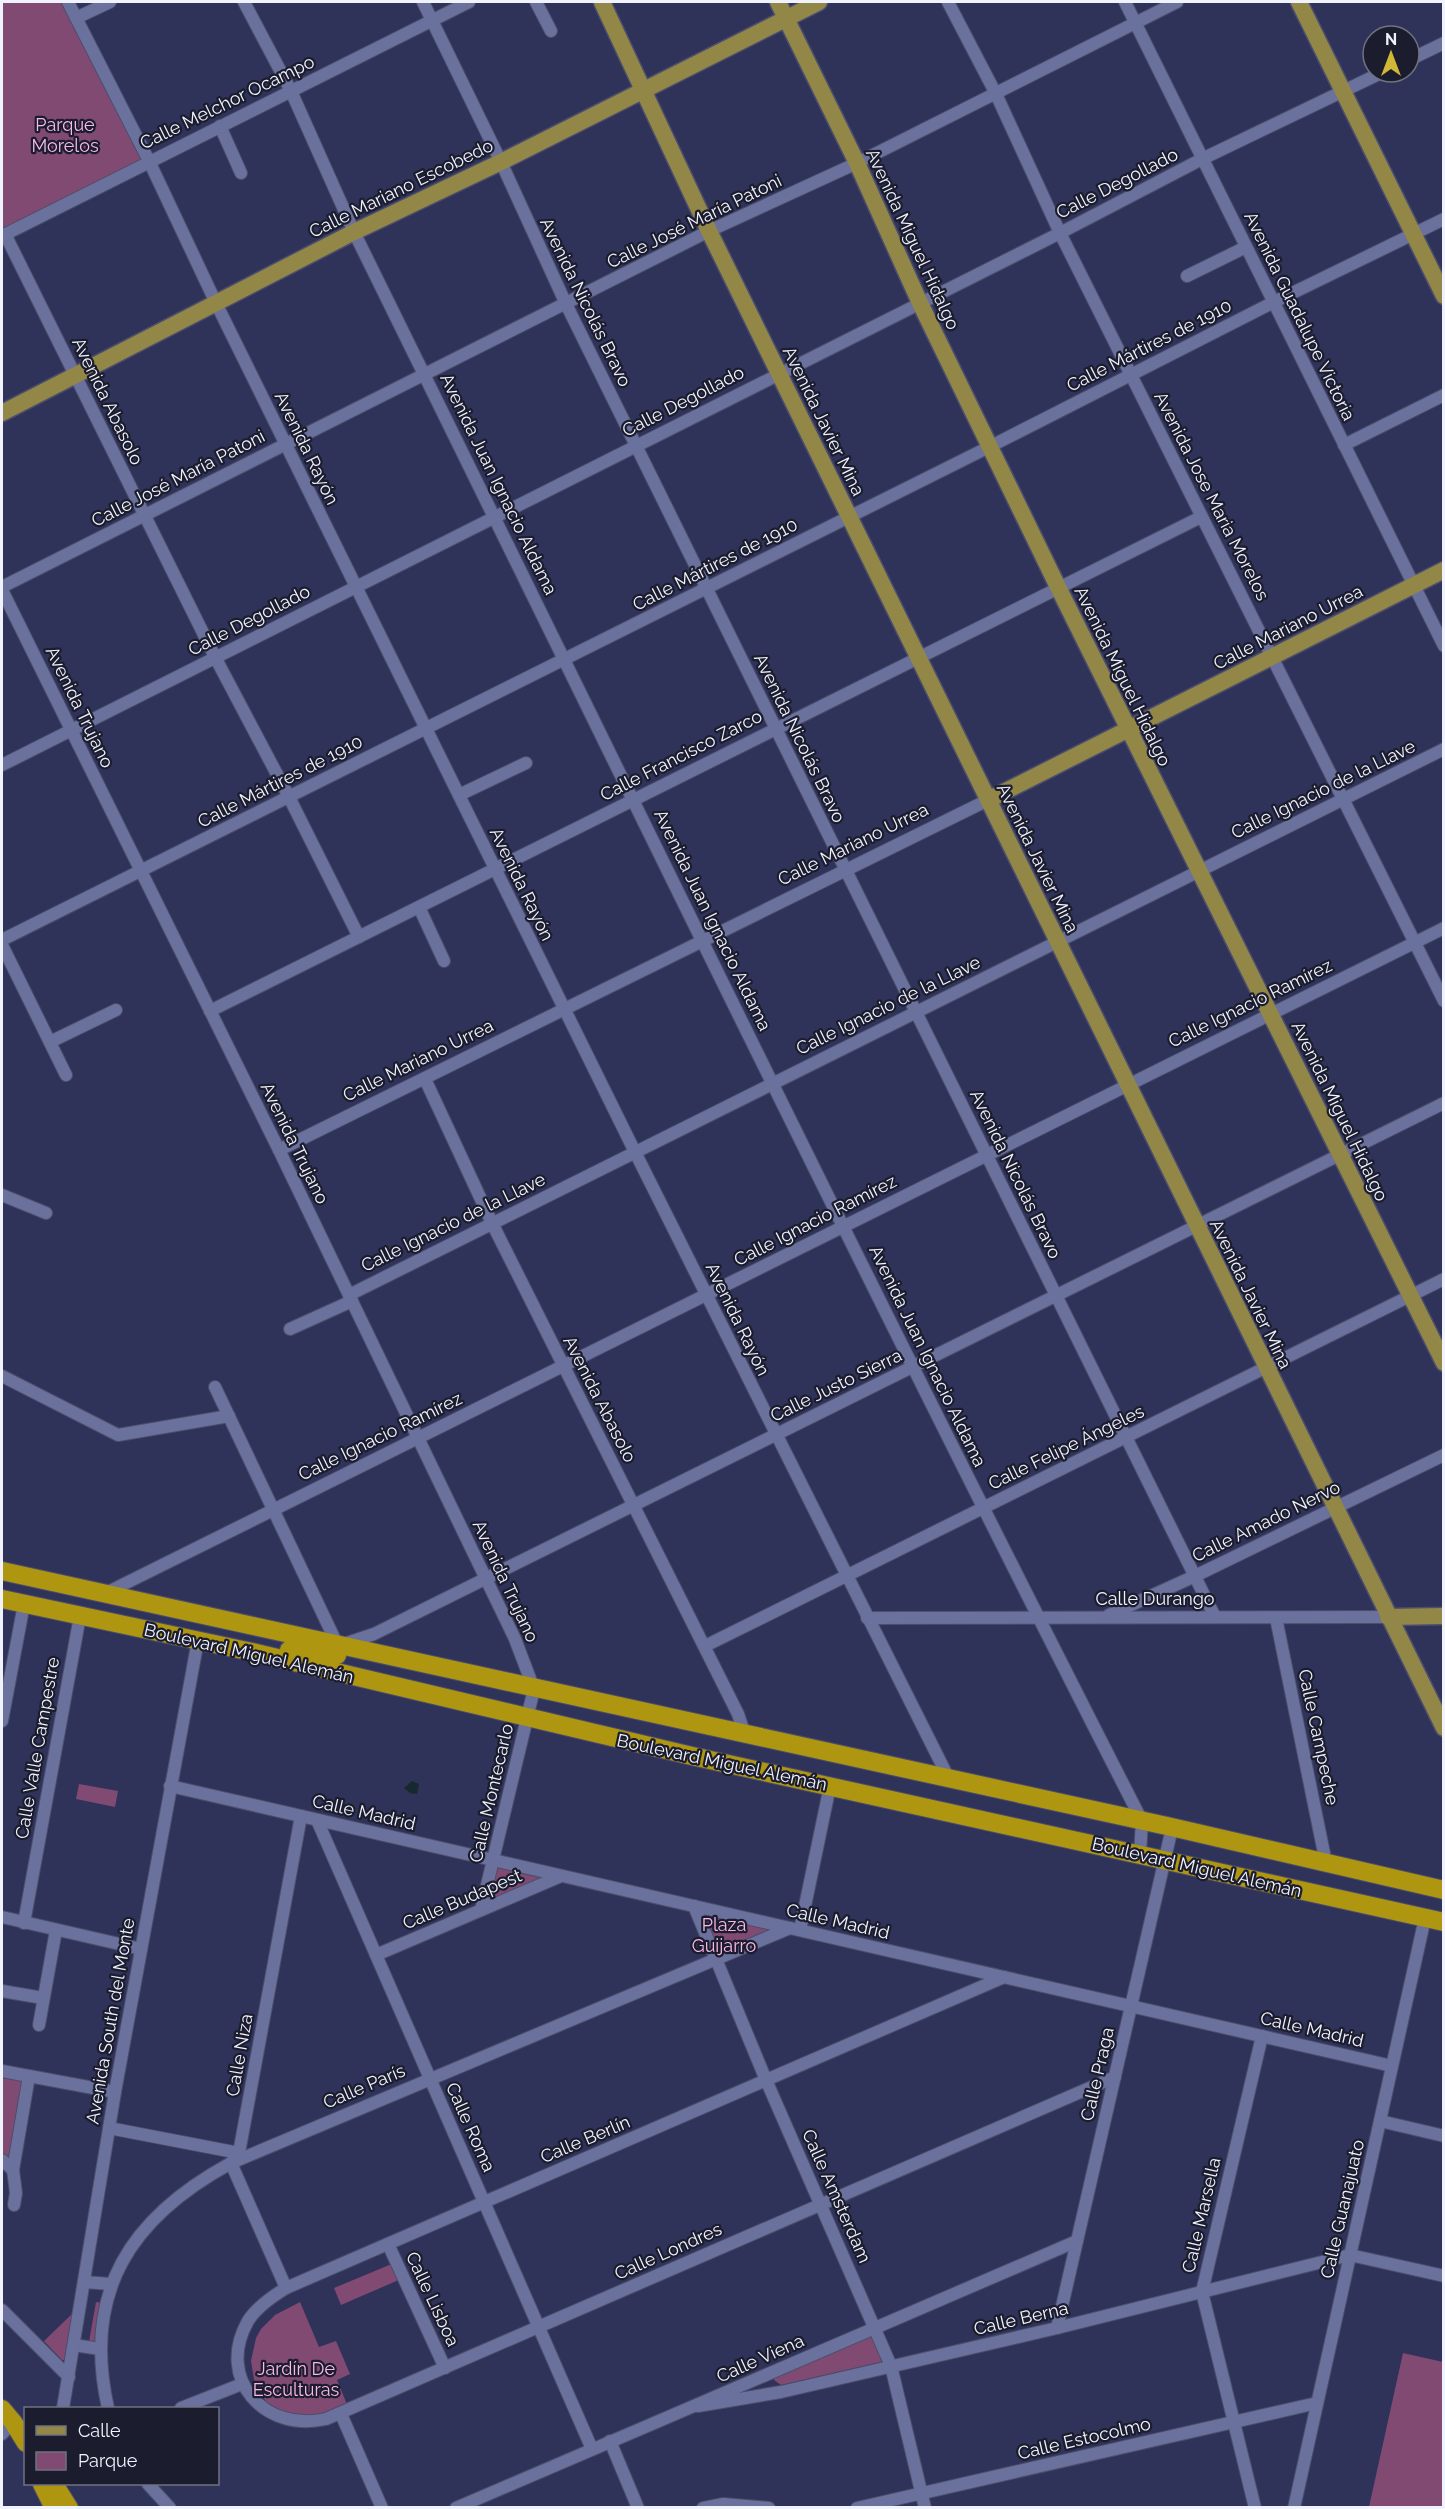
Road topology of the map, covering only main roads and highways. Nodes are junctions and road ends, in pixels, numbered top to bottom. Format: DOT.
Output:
graph roads {
  1 [pos="602,2"];
  2 [pos="778,2"];
  3 [pos="819,2"];
  4 [pos="1299,2"];
  5 [pos="787,18"];
  6 [pos="645,88"];
  7 [pos="1443,296"];
  8 [pos="2,413"];
  9 [pos="1443,570"];
  10 [pos="1128,729"];
  11 [pos="988,800"];
  12 [pos="1443,1363"];
  13 [pos="2,1571"];
  14 [pos="2,1599"];
  15 [pos="200,1614"];
  16 [pos="80,1616"];
  17 [pos="1443,1616"];
  18 [pos="1388,1617"];
  19 [pos="338,1646"];
  20 [pos="252,1652"];
  21 [pos="1443,1728"];
  22 [pos="1443,1890"];
  23 [pos="1434,1918"];
  24 [pos="1443,1922"];
  25 [pos="5,2422"];
  26 [pos="24,2441"];
  27 [pos="55,2494"];
  28 [pos="69,2508"];
  1 -- 6 [label="main road, Avenida Javier Mina"];
  2 -- 5 [label="main road, Avenida Miguel Hidalgo"];
  3 -- 5 [label="main road, Calle Mariano Escobedo"];
  4 -- 7 [label="main road"];
  5 -- 6 [label="main road, Calle Mariano Escobedo"];
  5 -- 10 [label="main road, Avenida Miguel Hidalgo"];
  6 -- 8 [label="main road, Calle Mariano Escobedo"];
  6 -- 11 [label="main road, Avenida Javier Mina"];
  9 -- 10 [label="main road, Calle Mariano Urrea"];
  10 -- 11 [label="main road, Calle Mariano Urrea"];
  10 -- 12 [label="main road, Avenida Miguel Hidalgo"];
  11 -- 18 [label="main road, Avenida Javier Mina"];
  13 -- 15 [label="highway, Boulevard Miguel Alemán"];
  14 -- 16 [label="highway, Boulevard Miguel Alemán"];
  15 -- 16 [label="highway"];
  15 -- 19 [label="highway, Boulevard Miguel Alemán"];
  16 -- 20 [label="highway, Boulevard Miguel Alemán"];
  17 -- 18 [label="main road, Calle Durango"];
  18 -- 21 [label="main road, Avenida Javier Mina"];
  19 -- 20 [label="highway"];
  19 -- 22 [label="highway, Boulevard Miguel Alemán"];
  20 -- 23 [label="highway, Boulevard Miguel Alemán"];
  23 -- 24 [label="highway, Boulevard Miguel Alemán"];
  25 -- 26 [label="highway"];
  27 -- 28 [label="highway"];
}
